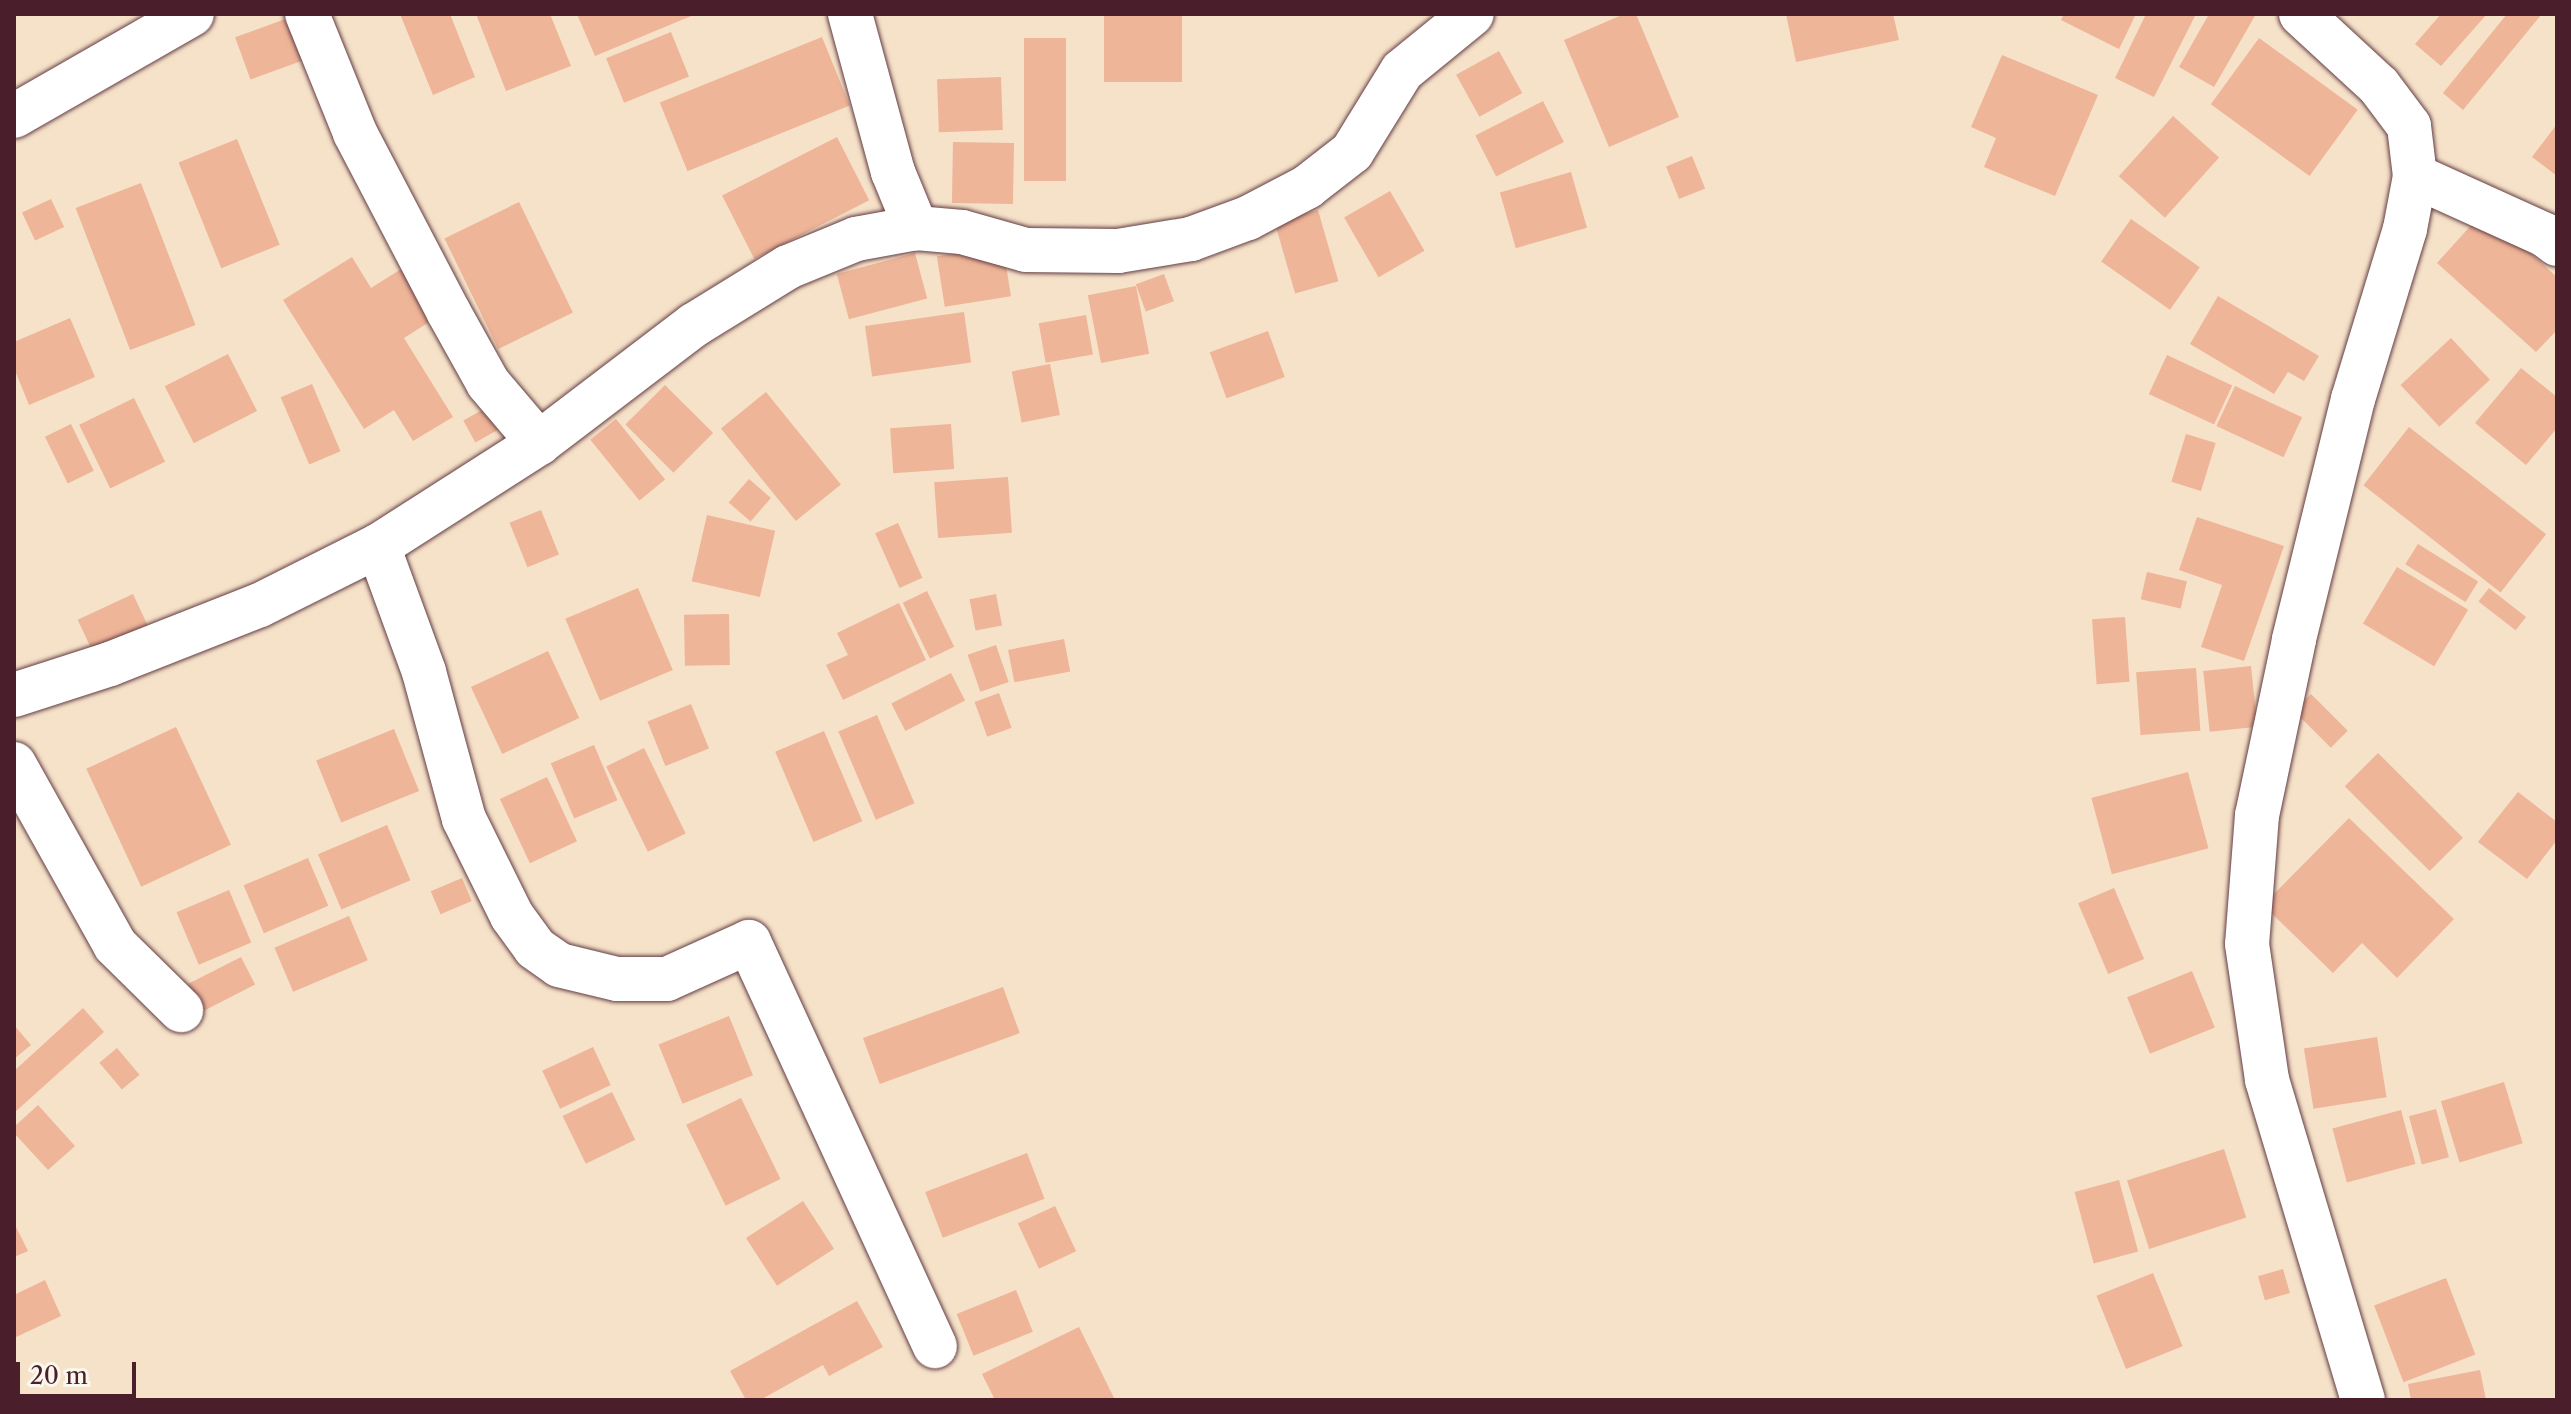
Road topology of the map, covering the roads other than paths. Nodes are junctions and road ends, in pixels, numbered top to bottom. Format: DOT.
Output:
graph roads {
  1 [pos="192,14"];
  2 [pos="307,14"];
  3 [pos="850,14"];
  4 [pos="1472,14"];
  5 [pos="2301,14"];
  6 [pos="14,116"];
  7 [pos="2415,176"];
  8 [pos="916,228"];
  9 [pos="2557,244"];
  10 [pos="539,443"];
  11 [pos="378,546"];
  12 [pos="14,695"];
  13 [pos="14,764"];
  14 [pos="181,1010"];
  15 [pos="935,1346"];
  16 [pos="2363,1400"];
  1 -- 6 [label="street"];
  2 -- 10 [label="street"];
  3 -- 8 [label="street"];
  4 -- 8 [label="street"];
  5 -- 7 [label="street"];
  7 -- 9 [label="street"];
  7 -- 16 [label="street"];
  8 -- 10 [label="street"];
  10 -- 11 [label="street"];
  11 -- 12 [label="street"];
  11 -- 15 [label="street"];
  13 -- 14 [label="street"];
}
